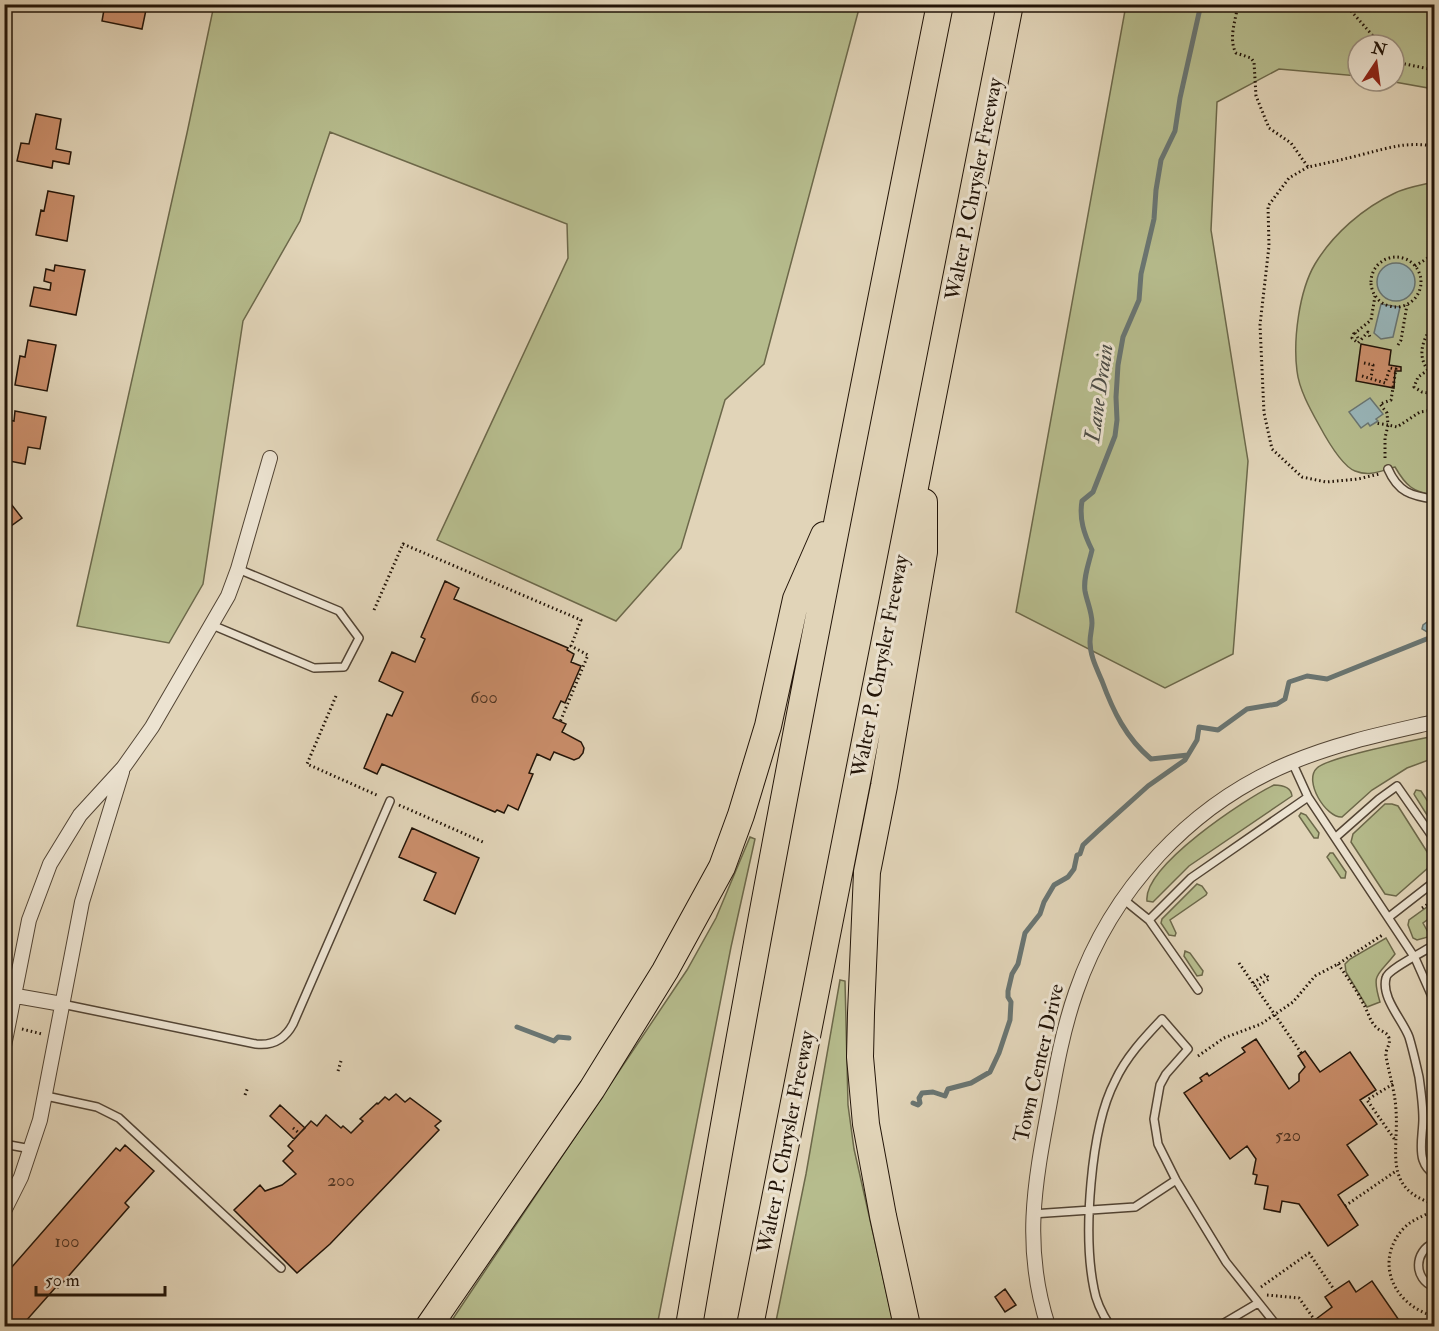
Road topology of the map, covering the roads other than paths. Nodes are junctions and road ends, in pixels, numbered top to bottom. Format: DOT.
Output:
graph roads {
  1 [pos="940,4"];
  2 [pos="1010,4"];
  3 [pos="924,442"];
  4 [pos="270,458"];
  5 [pos="1389,470"];
  6 [pos="842,493"];
  7 [pos="1434,499"];
  8 [pos="238,569"];
  9 [pos="212,625"];
  10 [pos="1434,722"];
  11 [pos="1292,762"];
  12 [pos="123,768"];
  13 [pos="1308,797"];
  14 [pos="390,801"];
  15 [pos="1336,837"];
  16 [pos="1434,840"];
  17 [pos="1434,882"];
  18 [pos="1123,899"];
  19 [pos="1389,916"];
  20 [pos="1149,920"];
  21 [pos="1434,945"];
  22 [pos="1415,958"];
  23 [pos="1198,990"];
  24 [pos="9,994"];
  25 [pos="1434,1001"];
  26 [pos="62,1004"];
  27 [pos="4,1046"];
  28 [pos="46,1096"];
  29 [pos="4,1144"];
  30 [pos="32,1149"];
  31 [pos="1434,1174"];
  32 [pos="1176,1179"];
  33 [pos="4,1211"];
  34 [pos="1089,1211"];
  35 [pos="1032,1214"];
  36 [pos="1434,1243"];
  37 [pos="281,1268"];
  38 [pos="1434,1287"];
  39 [pos="1258,1303"];
  40 [pos="429,1326"];
  41 [pos="689,1326"];
  42 [pos="750,1326"];
  43 [pos="907,1326"];
  44 [pos="1048,1326"];
  45 [pos="1110,1326"];
  46 [pos="1219,1326"];
  47 [pos="1277,1326"];
  1 -- 6 [label="highway"];
  2 -- 3 [label="highway, Walter P. Chrysler Freeway"];
  3 -- 42 [label="highway, Walter P. Chrysler Freeway"];
  3 -- 43 [label="highway"];
  4 -- 8 [label="street"];
  5 -- 7 [label="lane"];
  6 -- 40 [label="highway"];
  6 -- 41 [label="highway"];
  8 -- 9 [label="street"];
  8 -- 9 [label="lane"];
  9 -- 12 [label="street"];
  10 -- 11 [label="street, Town Center Drive"];
  11 -- 13 [label="lane"];
  11 -- 18 [label="street, Town Center Drive"];
  12 -- 24 [label="street"];
  12 -- 26 [label="street"];
  13 -- 15 [label="lane"];
  13 -- 20 [label="lane"];
  14 -- 26 [label="lane"];
  15 -- 16 [label="lane"];
  15 -- 19 [label="lane"];
  17 -- 19 [label="lane"];
  18 -- 20 [label="lane"];
  18 -- 35 [label="street, Town Center Drive"];
  19 -- 22 [label="lane"];
  20 -- 23 [label="lane"];
  21 -- 22 [label="lane"];
  22 -- 25 [label="lane"];
  22 -- 31 [label="lane"];
  24 -- 26 [label="street"];
  24 -- 27 [label="street"];
  26 -- 28 [label="street"];
  28 -- 30 [label="street"];
  28 -- 37 [label="lane"];
  29 -- 30 [label="lane"];
  30 -- 33 [label="street"];
  32 -- 34 [label="lane"];
  32 -- 34 [label="lane"];
  32 -- 39 [label="lane"];
  34 -- 35 [label="lane"];
  34 -- 45 [label="lane"];
  35 -- 44 [label="street, Town Center Drive"];
  36 -- 38 [label="lane"];
  39 -- 46 [label="lane"];
  39 -- 47 [label="lane"];
}
